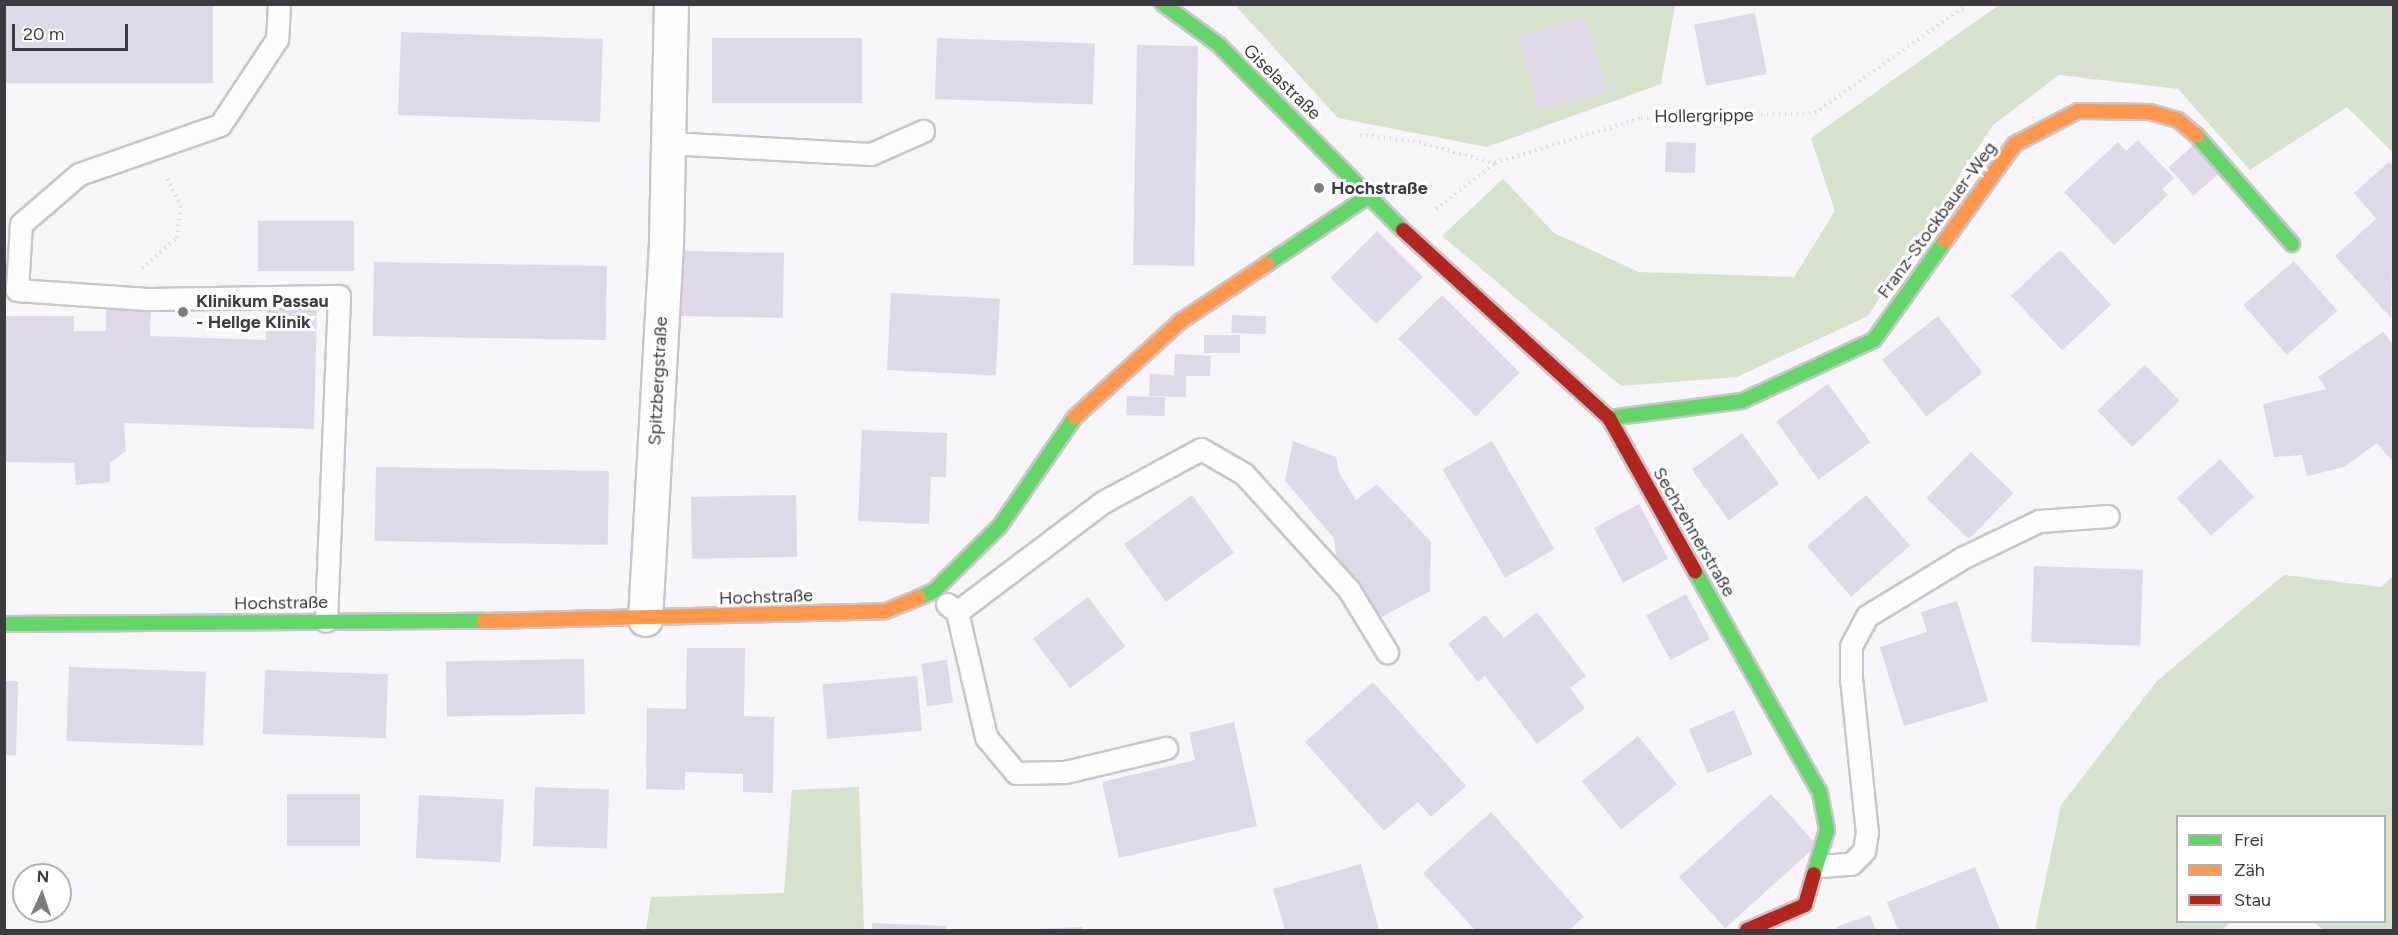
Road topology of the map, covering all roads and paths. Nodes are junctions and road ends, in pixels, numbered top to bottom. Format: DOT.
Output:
graph roads {
  1 [pos="279,4"];
  2 [pos="671,4"];
  3 [pos="1163,4"];
  4 [pos="1968,4"];
  5 [pos="2182,4"];
  6 [pos="2080,75"];
  7 [pos="923,131"];
  8 [pos="1413,141"];
  9 [pos="668,143"];
  10 [pos="163,148"];
  11 [pos="1495,163"];
  12 [pos="1367,196"];
  13 [pos="1407,232"];
  14 [pos="2292,244"];
  15 [pos="97,295"];
  16 [pos="1609,418"];
  17 [pos="2108,516"];
  18 [pos="934,591"];
  19 [pos="957,612"];
  20 [pos="645,619"];
  21 [pos="326,621"];
  22 [pos="4,624"];
  23 [pos="1388,652"];
  24 [pos="1166,748"];
  25 [pos="1820,866"];
  26 [pos="1747,930"];
  1 -- 10 [label="lane"];
  2 -- 9 [label="street, Spitzbergstraße"];
  3 -- 12 [label="street, Giselastraße"];
  4 -- 11 [label="path, Hollergrippe"];
  5 -- 6 [label="path"];
  7 -- 9 [label="lane"];
  8 -- 11 [label="path"];
  9 -- 20 [label="street, Spitzbergstraße"];
  10 -- 15 [label="path"];
  10 -- 15 [label="lane"];
  11 -- 13 [label="path"];
  12 -- 13 [label="street, Sechzehnerstraße"];
  12 -- 18 [label="street, Hochstraße"];
  13 -- 16 [label="street, Sechzehnerstraße"];
  14 -- 16 [label="street, Franz-Stockbauer-Weg"];
  15 -- 21 [label="lane"];
  16 -- 25 [label="street, Sechzehnerstraße"];
  17 -- 25 [label="lane"];
  18 -- 19 [label="lane"];
  18 -- 20 [label="street, Hochstraße"];
  19 -- 23 [label="lane"];
  19 -- 24 [label="lane"];
  20 -- 21 [label="street, Hochstraße"];
  21 -- 22 [label="street, Hochstraße"];
  25 -- 26 [label="street, Sechzehnerstraße"];
}
